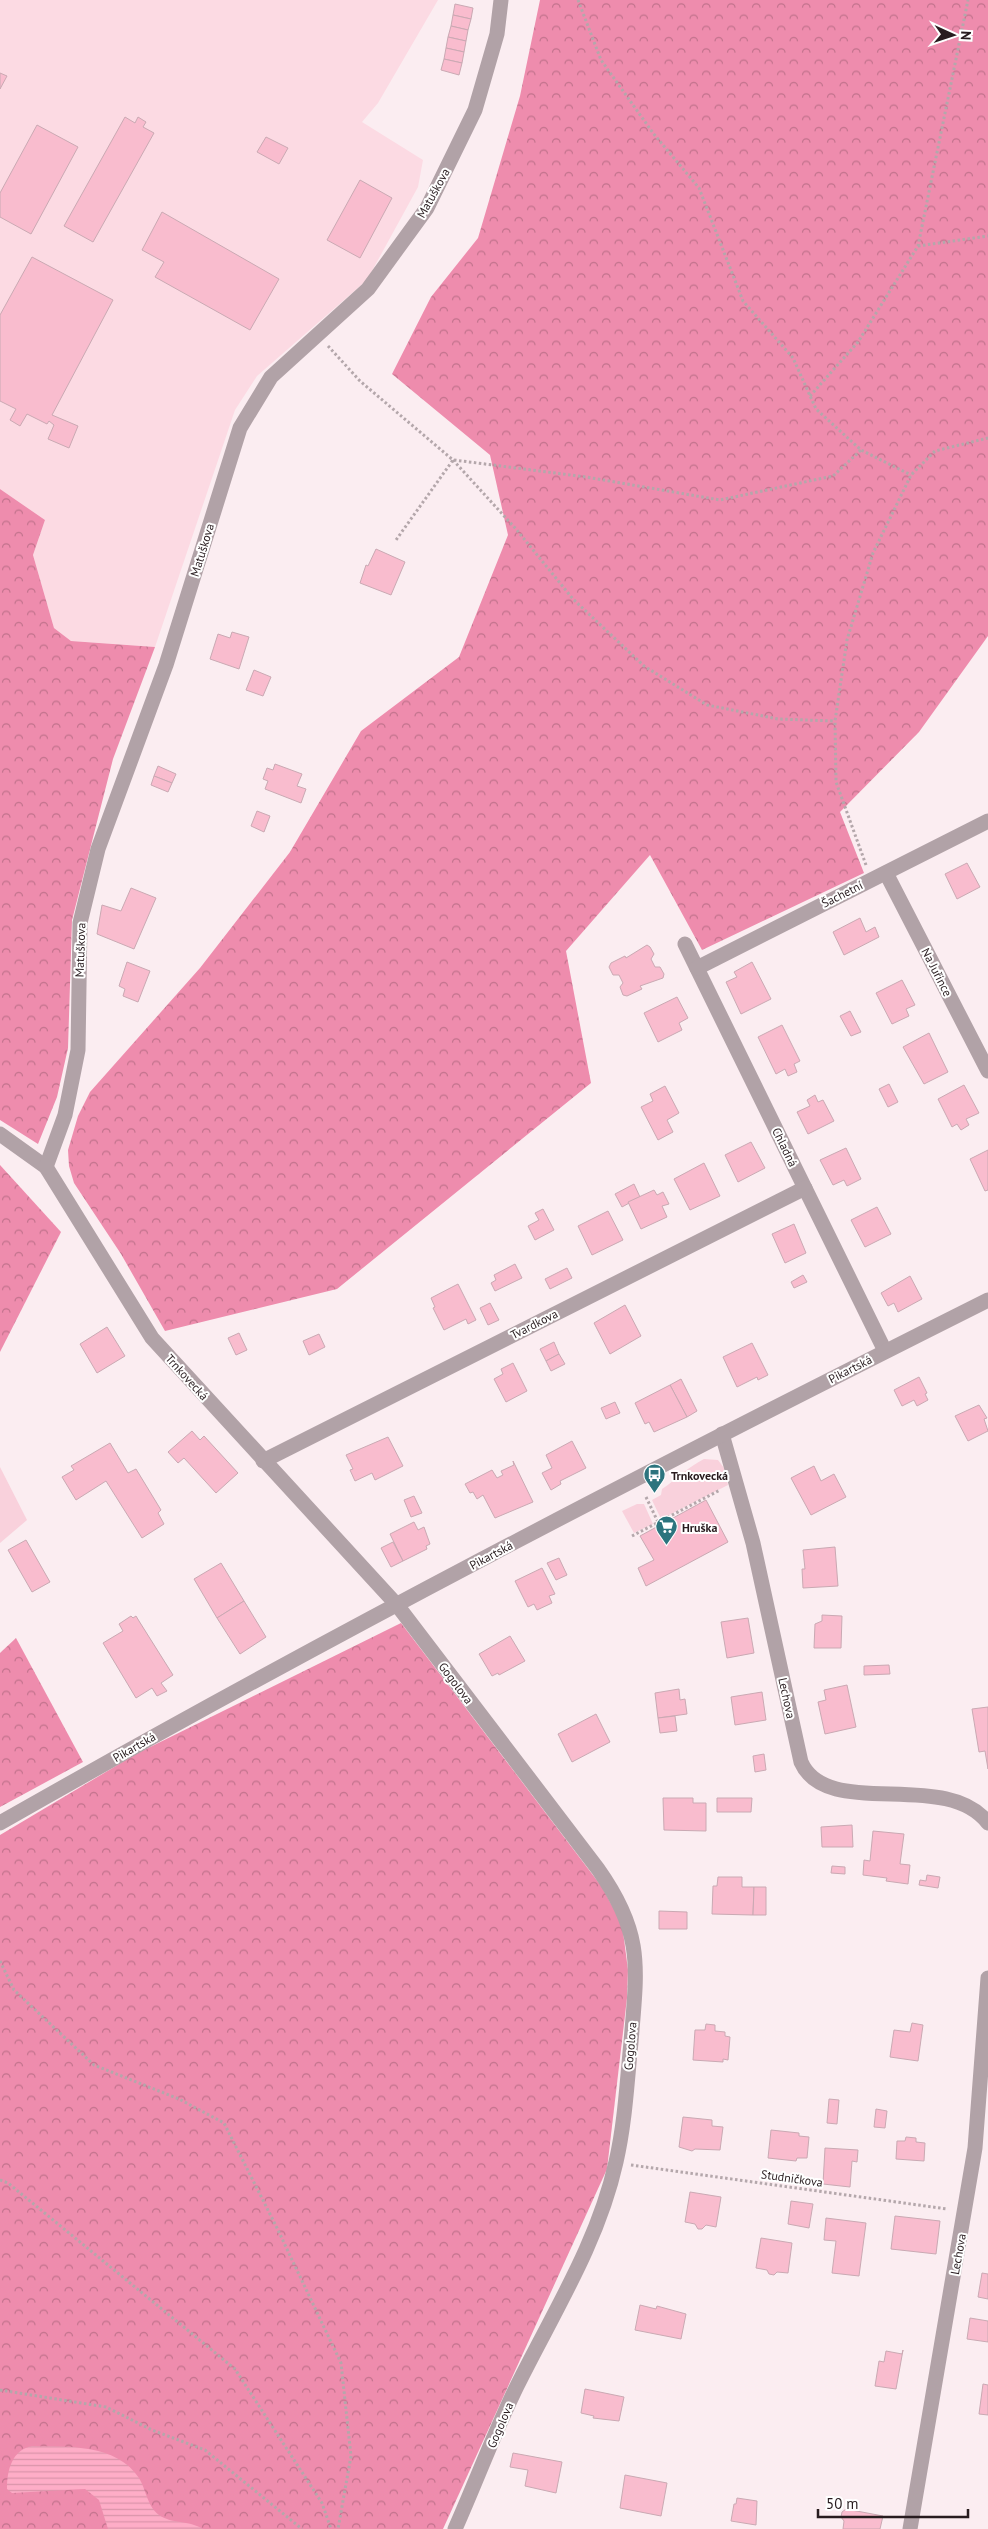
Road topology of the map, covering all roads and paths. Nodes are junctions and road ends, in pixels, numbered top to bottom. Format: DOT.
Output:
graph roads {
  1 [pos="501,0"];
  2 [pos="578,0"];
  3 [pos="968,0"];
  4 [pos="988,236"];
  5 [pos="918,246"];
  6 [pos="318,335"];
  7 [pos="810,396"];
  8 [pos="988,438"];
  9 [pos="861,450"];
  10 [pos="453,460"];
  11 [pos="911,476"];
  12 [pos="396,540"];
  13 [pos="835,722"];
  14 [pos="988,820"];
  15 [pos="886,873"];
  16 [pos="871,879"];
  17 [pos="686,944"];
  18 [pos="697,968"];
  19 [pos="988,1071"];
  20 [pos="0,1134"];
  21 [pos="46,1167"];
  22 [pos="805,1188"];
  23 [pos="988,1300"];
  24 [pos="885,1351"];
  25 [pos="722,1434"];
  26 [pos="264,1461"];
  27 [pos="646,1497"];
  28 [pos="703,1498"];
  29 [pos="658,1522"];
  30 [pos="632,1536"];
  31 [pos="397,1606"];
  32 [pos="0,1823"];
  33 [pos="988,1823"];
  34 [pos="0,1961"];
  35 [pos="988,1978"];
  36 [pos="616,2162"];
  37 [pos="0,2180"];
  38 [pos="965,2211"];
  39 [pos="0,2390"];
  40 [pos="302,2529"];
  41 [pos="330,2529"];
  42 [pos="338,2529"];
  43 [pos="455,2529"];
  44 [pos="910,2529"];
  1 -- 6 [label="street, Matuškova"];
  2 -- 7 [label="path"];
  3 -- 5 [label="path"];
  4 -- 5 [label="path"];
  5 -- 7 [label="path"];
  6 -- 10 [label="path"];
  6 -- 21 [label="street, Matuškova"];
  7 -- 9 [label="path"];
  8 -- 11 [label="path"];
  9 -- 10 [label="path"];
  9 -- 11 [label="path"];
  10 -- 12 [label="path"];
  10 -- 13 [label="path"];
  11 -- 13 [label="path"];
  13 -- 16 [label="path"];
  14 -- 15 [label="street, Šachetní"];
  15 -- 16 [label="street, Šachetní"];
  15 -- 19 [label="street, Na Juřince"];
  16 -- 18 [label="street, Šachetní"];
  17 -- 18 [label="street, Chladná"];
  18 -- 22 [label="street, Chladná"];
  20 -- 21 [label="street, Trnkovecká"];
  21 -- 26 [label="street, Trnkovecká"];
  22 -- 24 [label="street, Chladná"];
  22 -- 26 [label="street, Tvardkova"];
  23 -- 24 [label="street, Pikartská"];
  24 -- 25 [label="street, Pikartská"];
  25 -- 31 [label="street, Pikartská"];
  25 -- 33 [label="street, Lechova"];
  26 -- 31 [label="street, Trnkovecká"];
  27 -- 29 [label="path"];
  28 -- 29 [label="path"];
  29 -- 30 [label="path"];
  31 -- 32 [label="street, Pikartská"];
  31 -- 36 [label="street, Gogolova"];
  34 -- 42 [label="path"];
  35 -- 38 [label="street, Lechova"];
  36 -- 38 [label="path, Studničkova"];
  36 -- 43 [label="street, Gogolova"];
  37 -- 41 [label="path"];
  38 -- 44 [label="street, Lechova"];
  39 -- 40 [label="path"];
}
